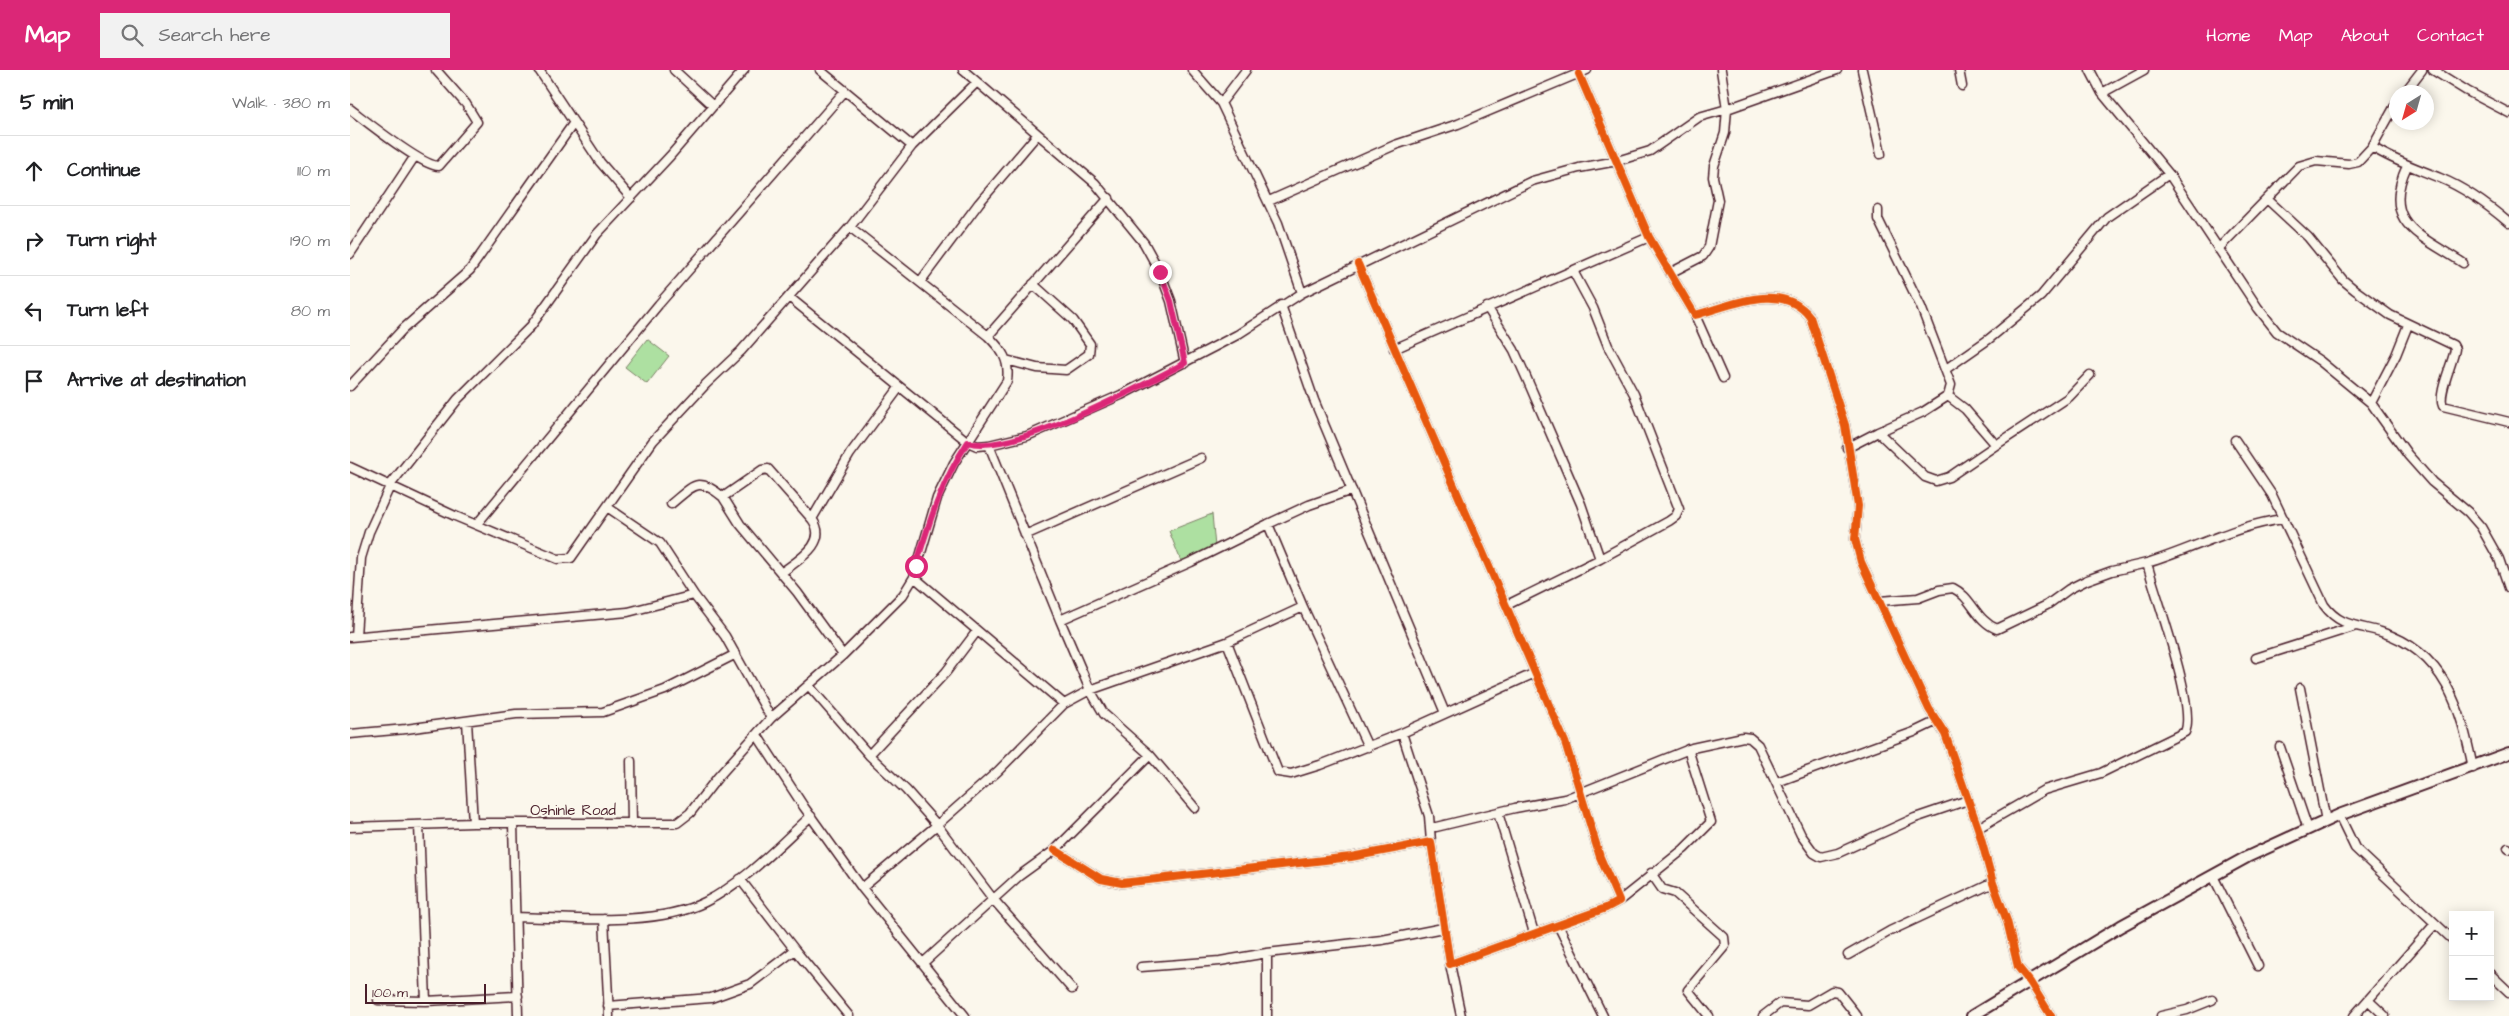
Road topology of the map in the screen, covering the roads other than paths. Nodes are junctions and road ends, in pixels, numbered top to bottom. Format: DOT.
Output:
graph roads {
  1 [pos="436,70"];
  2 [pos="539,70"];
  3 [pos="674,70"];
  4 [pos="744,70"];
  5 [pos="820,70"];
  6 [pos="963,70"];
  7 [pos="1192,70"];
  8 [pos="1246,70"];
  9 [pos="1587,70"];
  10 [pos="1721,70"];
  11 [pos="1837,70"];
  12 [pos="1862,70"];
  13 [pos="1959,70"];
  14 [pos="2090,70"];
  15 [pos="2144,70"];
  16 [pos="2422,70"];
  17 [pos="2433,70"];
  18 [pos="1579,74"];
  19 [pos="977,82"];
  20 [pos="2410,85"];
  21 [pos="1962,86"];
  22 [pos="844,92"];
  23 [pos="2102,93"];
  24 [pos="1221,103"];
  25 [pos="713,106"];
  26 [pos="350,109"];
  27 [pos="1727,109"];
  28 [pos="2509,113"];
  29 [pos="2389,117"];
  30 [pos="573,124"];
  31 [pos="1037,135"];
  32 [pos="912,146"];
  33 [pos="2372,147"];
  34 [pos="1881,154"];
  35 [pos="415,156"];
  36 [pos="1617,161"];
  37 [pos="2407,166"];
  38 [pos="2169,174"];
  39 [pos="631,198"];
  40 [pos="1109,198"];
  41 [pos="2267,200"];
  42 [pos="1269,201"];
  43 [pos="1878,210"];
  44 [pos="2509,222"];
  45 [pos="850,227"];
  46 [pos="1649,237"];
  47 [pos="2218,249"];
  48 [pos="350,254"];
  49 [pos="1358,264"];
  50 [pos="2463,264"];
  51 [pos="1573,271"];
  52 [pos="1670,273"];
  53 [pos="920,282"];
  54 [pos="1033,284"];
  55 [pos="1302,293"];
  56 [pos="789,297"];
  57 [pos="1281,306"];
  58 [pos="1488,307"];
  59 [pos="1695,315"];
  60 [pos="2408,325"];
  61 [pos="988,336"];
  62 [pos="1394,349"];
  63 [pos="1006,360"];
  64 [pos="1185,363"];
  65 [pos="1946,369"];
  66 [pos="2090,375"];
  67 [pos="1723,378"];
  68 [pos="350,386"];
  69 [pos="899,388"];
  70 [pos="1948,396"];
  71 [pos="2371,403"];
  72 [pos="2509,422"];
  73 [pos="1878,432"];
  74 [pos="2235,440"];
  75 [pos="968,442"];
  76 [pos="989,445"];
  77 [pos="1996,445"];
  78 [pos="1847,448"];
  79 [pos="1201,458"];
  80 [pos="350,467"];
  81 [pos="391,484"];
  82 [pos="1352,490"];
  83 [pos="723,497"];
  84 [pos="672,504"];
  85 [pos="607,507"];
  86 [pos="812,519"];
  87 [pos="2284,519"];
  88 [pos="477,524"];
  89 [pos="1268,524"];
  90 [pos="1025,535"];
  91 [pos="1600,559"];
  92 [pos="2147,563"];
  93 [pos="781,573"];
  94 [pos="914,577"];
  95 [pos="2509,588"];
  96 [pos="694,595"];
  97 [pos="1879,601"];
  98 [pos="1507,605"];
  99 [pos="1303,607"];
  100 [pos="1060,620"];
  101 [pos="2353,627"];
  102 [pos="977,631"];
  103 [pos="353,637"];
  104 [pos="1227,642"];
  105 [pos="736,654"];
  106 [pos="843,655"];
  107 [pos="2256,658"];
  108 [pos="1535,673"];
  109 [pos="809,686"];
  110 [pos="2300,688"];
  111 [pos="1090,690"];
  112 [pos="1064,704"];
  113 [pos="1445,713"];
  114 [pos="771,718"];
  115 [pos="467,721"];
  116 [pos="1937,721"];
  117 [pos="1402,733"];
  118 [pos="350,734"];
  119 [pos="757,735"];
  120 [pos="2280,746"];
  121 [pos="1368,747"];
  122 [pos="1688,749"];
  123 [pos="2509,753"];
  124 [pos="869,755"];
  125 [pos="1150,755"];
  126 [pos="631,761"];
  127 [pos="2473,768"];
  128 [pos="1777,782"];
  129 [pos="1581,793"];
  130 [pos="1968,800"];
  131 [pos="1195,808"];
  132 [pos="1498,813"];
  133 [pos="2339,815"];
  134 [pos="811,816"];
  135 [pos="2326,821"];
  136 [pos="473,823"];
  137 [pos="513,823"];
  138 [pos="632,824"];
  139 [pos="420,825"];
  140 [pos="937,825"];
  141 [pos="350,827"];
  142 [pos="1430,827"];
  143 [pos="1978,828"];
  144 [pos="2308,830"];
  145 [pos="1431,842"];
  146 [pos="1055,850"];
  147 [pos="1651,873"];
  148 [pos="2213,876"];
  149 [pos="740,879"];
  150 [pos="1993,883"];
  151 [pos="862,888"];
  152 [pos="993,899"];
  153 [pos="1619,901"];
  154 [pos="517,917"];
  155 [pos="604,919"];
  156 [pos="2435,924"];
  157 [pos="1558,925"];
  158 [pos="1443,928"];
  159 [pos="1534,933"];
  160 [pos="2449,936"];
  161 [pos="795,950"];
  162 [pos="1267,953"];
  163 [pos="1848,955"];
  164 [pos="923,963"];
  165 [pos="1450,964"];
  166 [pos="2258,966"];
  167 [pos="1141,967"];
  168 [pos="2494,977"];
  169 [pos="2030,982"];
  170 [pos="2507,987"];
  171 [pos="1072,989"];
  172 [pos="518,996"];
  173 [pos="378,1000"];
  174 [pos="2212,1000"];
  175 [pos="426,1001"];
  176 [pos="2368,1001"];
  177 [pos="608,1006"];
  178 [pos="518,1016"];
  179 [pos="609,1016"];
  180 [pos="849,1016"];
  181 [pos="965,1016"];
  182 [pos="1267,1016"];
  183 [pos="1461,1016"];
  184 [pos="1604,1016"];
  185 [pos="1709,1016"];
  186 [pos="1763,1016"];
  187 [pos="1858,1016"];
  188 [pos="1972,1016"];
  189 [pos="2051,1016"];
  190 [pos="2161,1016"];
  191 [pos="2354,1016"];
  192 [pos="2385,1016"];
  1 -- 35 [label="street"];
  2 -- 30 [label="street"];
  3 -- 25 [label="street"];
  4 -- 25 [label="street"];
  5 -- 22 [label="street"];
  6 -- 19 [label="street"];
  7 -- 24 [label="street"];
  8 -- 24 [label="street"];
  9 -- 18 [label="street"];
  10 -- 27 [label="street"];
  11 -- 27 [label="street"];
  12 -- 34 [label="street"];
  13 -- 21 [label="street"];
  14 -- 23 [label="street"];
  15 -- 23 [label="street"];
  16 -- 20 [label="street"];
  17 -- 28 [label="street"];
  18 -- 36 [label="street"];
  18 -- 42 [label="street"];
  19 -- 31 [label="street"];
  19 -- 32 [label="street"];
  22 -- 32 [label="street"];
  22 -- 88 [label="street"];
  23 -- 38 [label="street"];
  24 -- 42 [label="street"];
  25 -- 39 [label="street"];
  26 -- 35 [label="street"];
  27 -- 36 [label="street"];
  27 -- 52 [label="street"];
  29 -- 33 [label="street"];
  30 -- 39 [label="street"];
  30 -- 68 [label="street"];
  31 -- 40 [label="street"];
  31 -- 53 [label="street"];
  32 -- 45 [label="street"];
  33 -- 37 [label="street"];
  33 -- 41 [label="street"];
  35 -- 48 [label="street"];
  36 -- 46 [label="street"];
  36 -- 49 [label="street"];
  37 -- 44 [label="street"];
  37 -- 50 [label="street"];
  38 -- 47 [label="street"];
  38 -- 65 [label="street"];
  39 -- 81 [label="street"];
  40 -- 54 [label="street"];
  40 -- 64 [label="street"];
  41 -- 47 [label="street"];
  41 -- 60 [label="street"];
  42 -- 55 [label="street"];
  43 -- 65 [label="street"];
  45 -- 53 [label="street"];
  45 -- 56 [label="street"];
  46 -- 51 [label="street"];
  46 -- 52 [label="street"];
  47 -- 71 [label="street"];
  49 -- 55 [label="street"];
  49 -- 62 [label="street"];
  51 -- 58 [label="street"];
  51 -- 91 [label="street"];
  52 -- 59 [label="street"];
  53 -- 61 [label="street"];
  54 -- 61 [label="street"];
  54 -- 63 [label="street"];
  55 -- 57 [label="street"];
  56 -- 69 [label="street"];
  56 -- 85 [label="street"];
  57 -- 64 [label="street"];
  57 -- 82 [label="street"];
  58 -- 62 [label="street"];
  58 -- 91 [label="street"];
  59 -- 67 [label="street"];
  59 -- 78 [label="street"];
  60 -- 71 [label="street"];
  60 -- 72 [label="street"];
  61 -- 63 [label="street"];
  62 -- 98 [label="street"];
  63 -- 75 [label="street, Oshinle Road"];
  64 -- 76 [label="street"];
  65 -- 70 [label="street"];
  66 -- 77 [label="street"];
  69 -- 75 [label="street"];
  69 -- 86 [label="street"];
  70 -- 73 [label="street"];
  70 -- 77 [label="street"];
  71 -- 95 [label="street"];
  73 -- 77 [label="street"];
  73 -- 78 [label="street"];
  74 -- 87 [label="street"];
  75 -- 76 [label="street"];
  75 -- 94 [label="street, Oshinle Road"];
  76 -- 90 [label="street"];
  78 -- 97 [label="street"];
  79 -- 90 [label="street"];
  80 -- 81 [label="street"];
  81 -- 88 [label="street"];
  81 -- 103 [label="street"];
  82 -- 89 [label="street"];
  82 -- 113 [label="street"];
  83 -- 84 [label="street"];
  83 -- 86 [label="street"];
  83 -- 93 [label="street"];
  85 -- 88 [label="street"];
  85 -- 96 [label="street"];
  86 -- 93 [label="street"];
  87 -- 92 [label="street"];
  87 -- 101 [label="street"];
  89 -- 99 [label="street"];
  89 -- 100 [label="street"];
  90 -- 100 [label="street"];
  91 -- 98 [label="street"];
  92 -- 97 [label="street"];
  92 -- 143 [label="street"];
  93 -- 106 [label="street"];
  94 -- 102 [label="street"];
  94 -- 106 [label="street, Oshinle Road"];
  96 -- 103 [label="street"];
  96 -- 105 [label="street"];
  97 -- 116 [label="street"];
  98 -- 108 [label="street"];
  99 -- 104 [label="street"];
  99 -- 121 [label="street"];
  100 -- 111 [label="street"];
  101 -- 107 [label="street"];
  101 -- 127 [label="street"];
  102 -- 112 [label="street"];
  102 -- 124 [label="street"];
  104 -- 111 [label="street"];
  104 -- 121 [label="street"];
  105 -- 114 [label="street"];
  105 -- 115 [label="street"];
  106 -- 109 [label="street, Oshinle Road"];
  108 -- 113 [label="street"];
  108 -- 129 [label="street"];
  109 -- 114 [label="street, Oshinle Road"];
  109 -- 124 [label="street"];
  110 -- 135 [label="street"];
  111 -- 112 [label="street"];
  111 -- 125 [label="street"];
  112 -- 140 [label="street"];
  113 -- 117 [label="street"];
  114 -- 119 [label="street, Oshinle Road"];
  115 -- 118 [label="street"];
  115 -- 136 [label="street"];
  116 -- 128 [label="street"];
  116 -- 130 [label="street"];
  117 -- 121 [label="street"];
  117 -- 142 [label="street"];
  119 -- 134 [label="street"];
  119 -- 138 [label="street, Oshinle Road"];
  120 -- 144 [label="street"];
  122 -- 128 [label="street"];
  122 -- 129 [label="street"];
  122 -- 147 [label="street"];
  123 -- 127 [label="main road"];
  124 -- 140 [label="street"];
  125 -- 131 [label="street"];
  125 -- 146 [label="street"];
  126 -- 138 [label="street"];
  127 -- 133 [label="main road"];
  128 -- 130 [label="street"];
  129 -- 132 [label="street"];
  129 -- 153 [label="street"];
  130 -- 143 [label="street"];
  132 -- 142 [label="street"];
  132 -- 159 [label="street"];
  133 -- 135 [label="main road"];
  133 -- 156 [label="street"];
  134 -- 149 [label="street"];
  134 -- 151 [label="street"];
  135 -- 144 [label="main road"];
  136 -- 137 [label="street, Oshinle Road"];
  136 -- 139 [label="street, Oshinle Road"];
  137 -- 138 [label="street, Oshinle Road"];
  137 -- 154 [label="street"];
  139 -- 141 [label="street, Oshinle Road"];
  139 -- 175 [label="street"];
  140 -- 151 [label="street"];
  140 -- 152 [label="street"];
  142 -- 145 [label="street"];
  143 -- 150 [label="street"];
  144 -- 148 [label="main road"];
  145 -- 146 [label="street"];
  145 -- 158 [label="street"];
  146 -- 152 [label="street"];
  147 -- 153 [label="street"];
  147 -- 185 [label="street"];
  148 -- 166 [label="street"];
  148 -- 169 [label="main road"];
  149 -- 155 [label="street"];
  149 -- 161 [label="street"];
  150 -- 163 [label="street"];
  150 -- 169 [label="street"];
  151 -- 164 [label="street"];
  152 -- 164 [label="street"];
  152 -- 171 [label="street"];
  153 -- 157 [label="street"];
  154 -- 155 [label="street"];
  154 -- 172 [label="street"];
  155 -- 177 [label="street"];
  156 -- 160 [label="street"];
  156 -- 176 [label="street"];
  157 -- 159 [label="street"];
  157 -- 184 [label="street"];
  158 -- 162 [label="street"];
  158 -- 165 [label="street"];
  159 -- 165 [label="street"];
  161 -- 177 [label="street"];
  161 -- 180 [label="street"];
  162 -- 167 [label="street"];
  162 -- 182 [label="street"];
  164 -- 181 [label="street"];
  165 -- 183 [label="street"];
  168 -- 170 [label="street"];
  169 -- 188 [label="main road"];
  169 -- 189 [label="street"];
  172 -- 175 [label="street"];
  172 -- 178 [label="street"];
  173 -- 175 [label="street"];
  174 -- 190 [label="street"];
  176 -- 191 [label="street"];
  176 -- 192 [label="street"];
  177 -- 179 [label="street"];
  186 -- 187 [label="street"];
}
